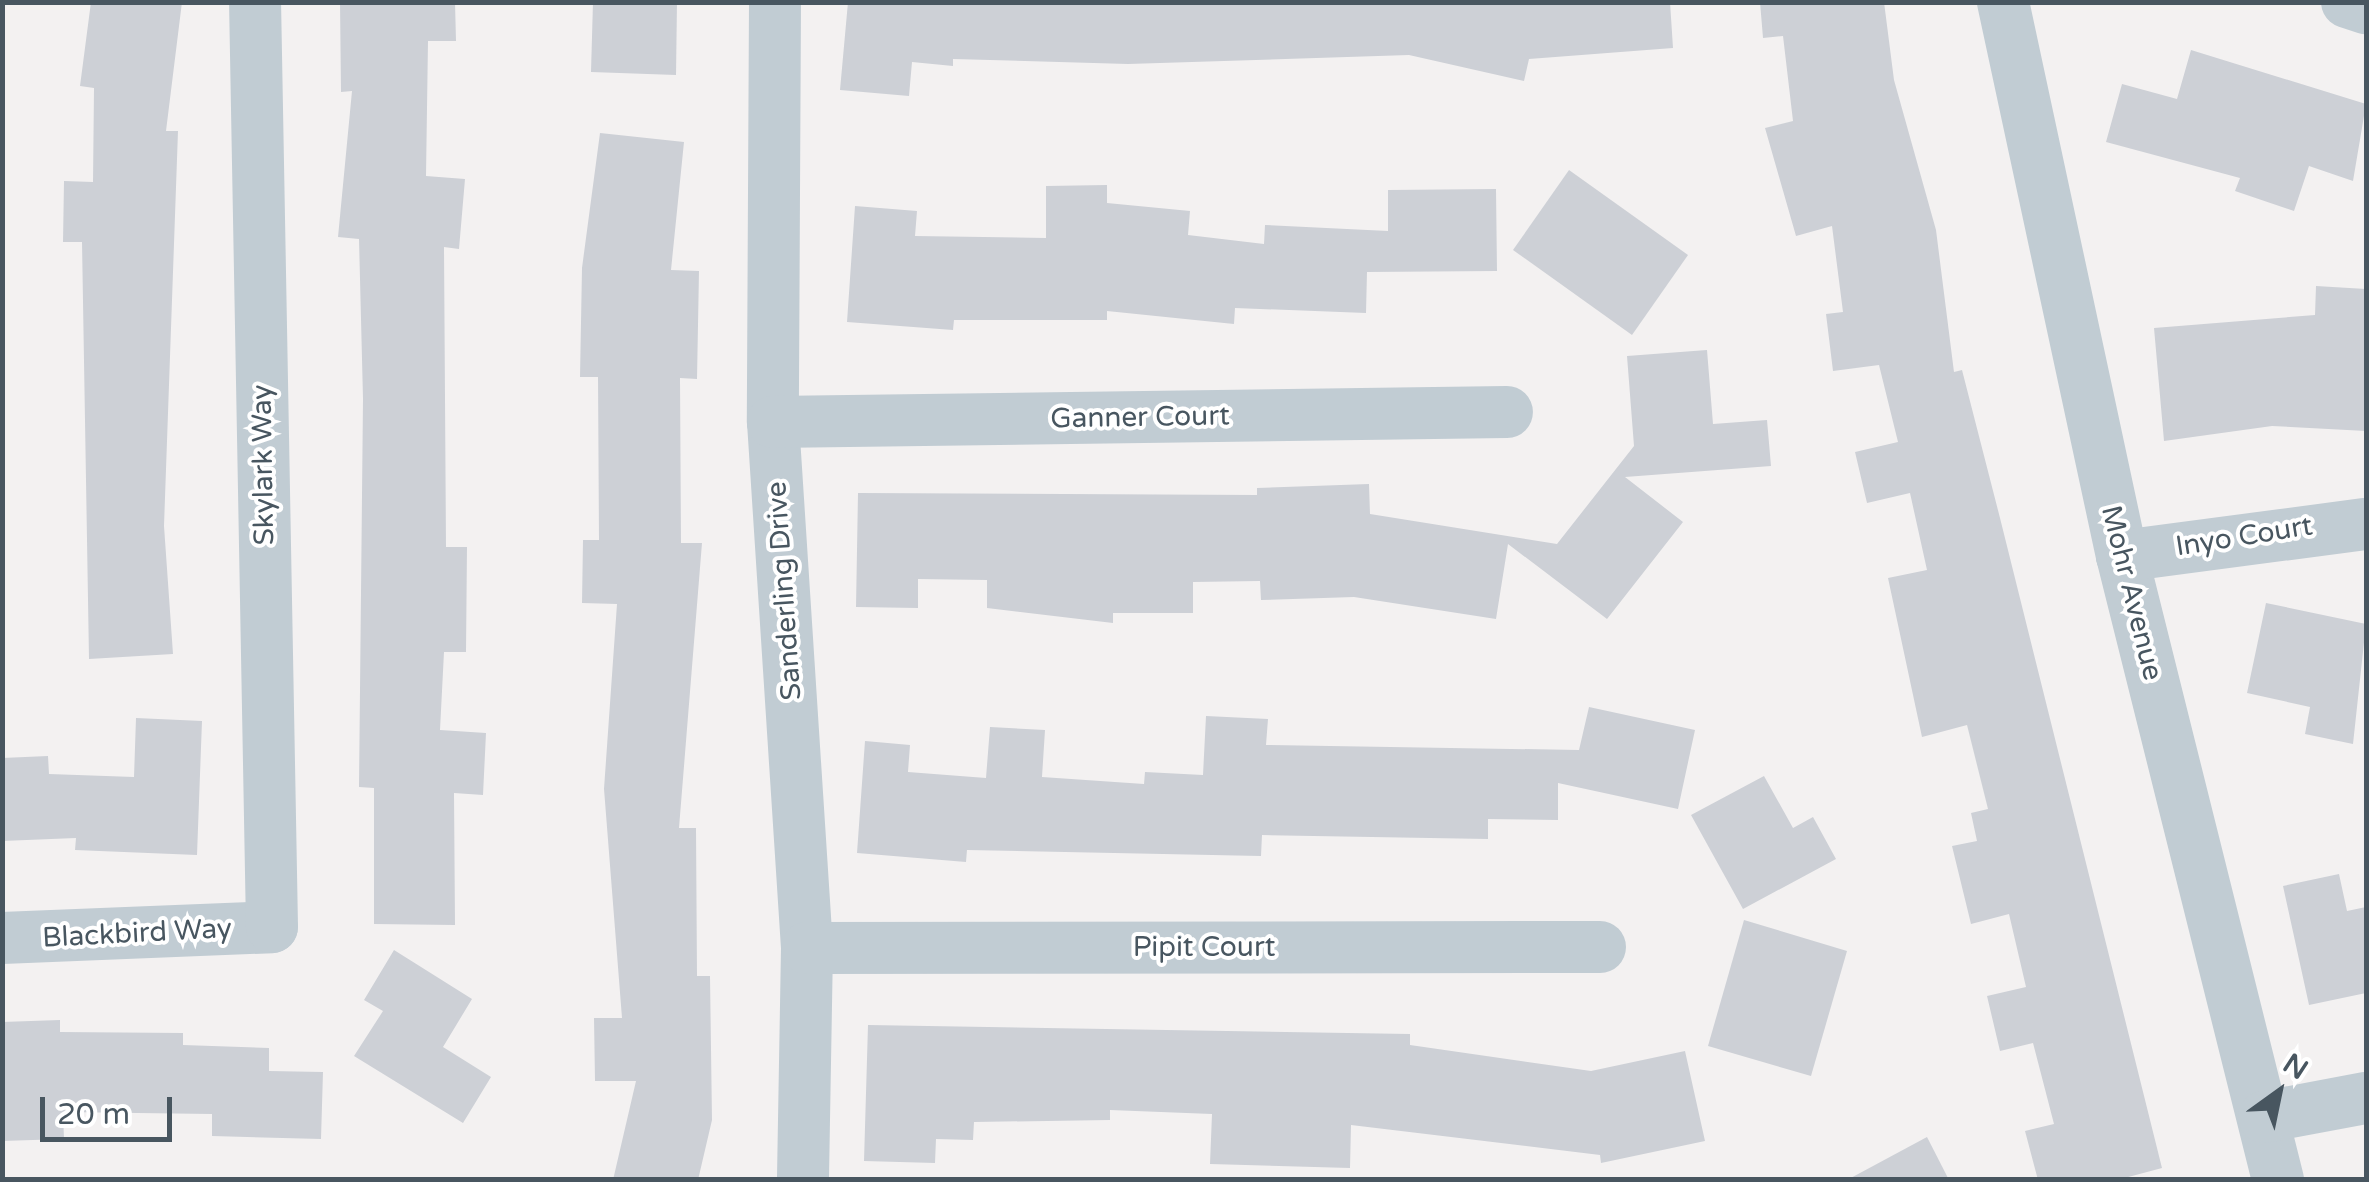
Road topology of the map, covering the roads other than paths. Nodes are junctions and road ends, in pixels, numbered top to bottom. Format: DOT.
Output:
graph roads {
  1 [pos="255,2"];
  2 [pos="775,2"];
  3 [pos="2003,2"];
  4 [pos="2347,2"];
  5 [pos="2366,8"];
  6 [pos="1507,412"];
  7 [pos="774,422"];
  8 [pos="2366,524"];
  9 [pos="2122,556"];
  10 [pos="272,927"];
  11 [pos="2,938"];
  12 [pos="1600,947"];
  13 [pos="807,948"];
  14 [pos="2366,1098"];
  15 [pos="2264,1117"];
  16 [pos="803,1180"];
  17 [pos="2278,1180"];
  1 -- 10 [label="street, Skylark Way"];
  2 -- 7 [label="street, Sanderling Drive"];
  3 -- 9 [label="street, Mohr Avenue"];
  4 -- 5 [label="street"];
  6 -- 7 [label="street, Ganner Court"];
  7 -- 13 [label="street, Sanderling Drive"];
  8 -- 9 [label="street, Inyo Court"];
  9 -- 15 [label="street, Mohr Avenue"];
  10 -- 11 [label="street, Blackbird Way"];
  12 -- 13 [label="street, Pipit Court"];
  13 -- 16 [label="street, Sanderling Drive"];
  14 -- 15 [label="street"];
  15 -- 17 [label="street, Mohr Avenue"];
}
